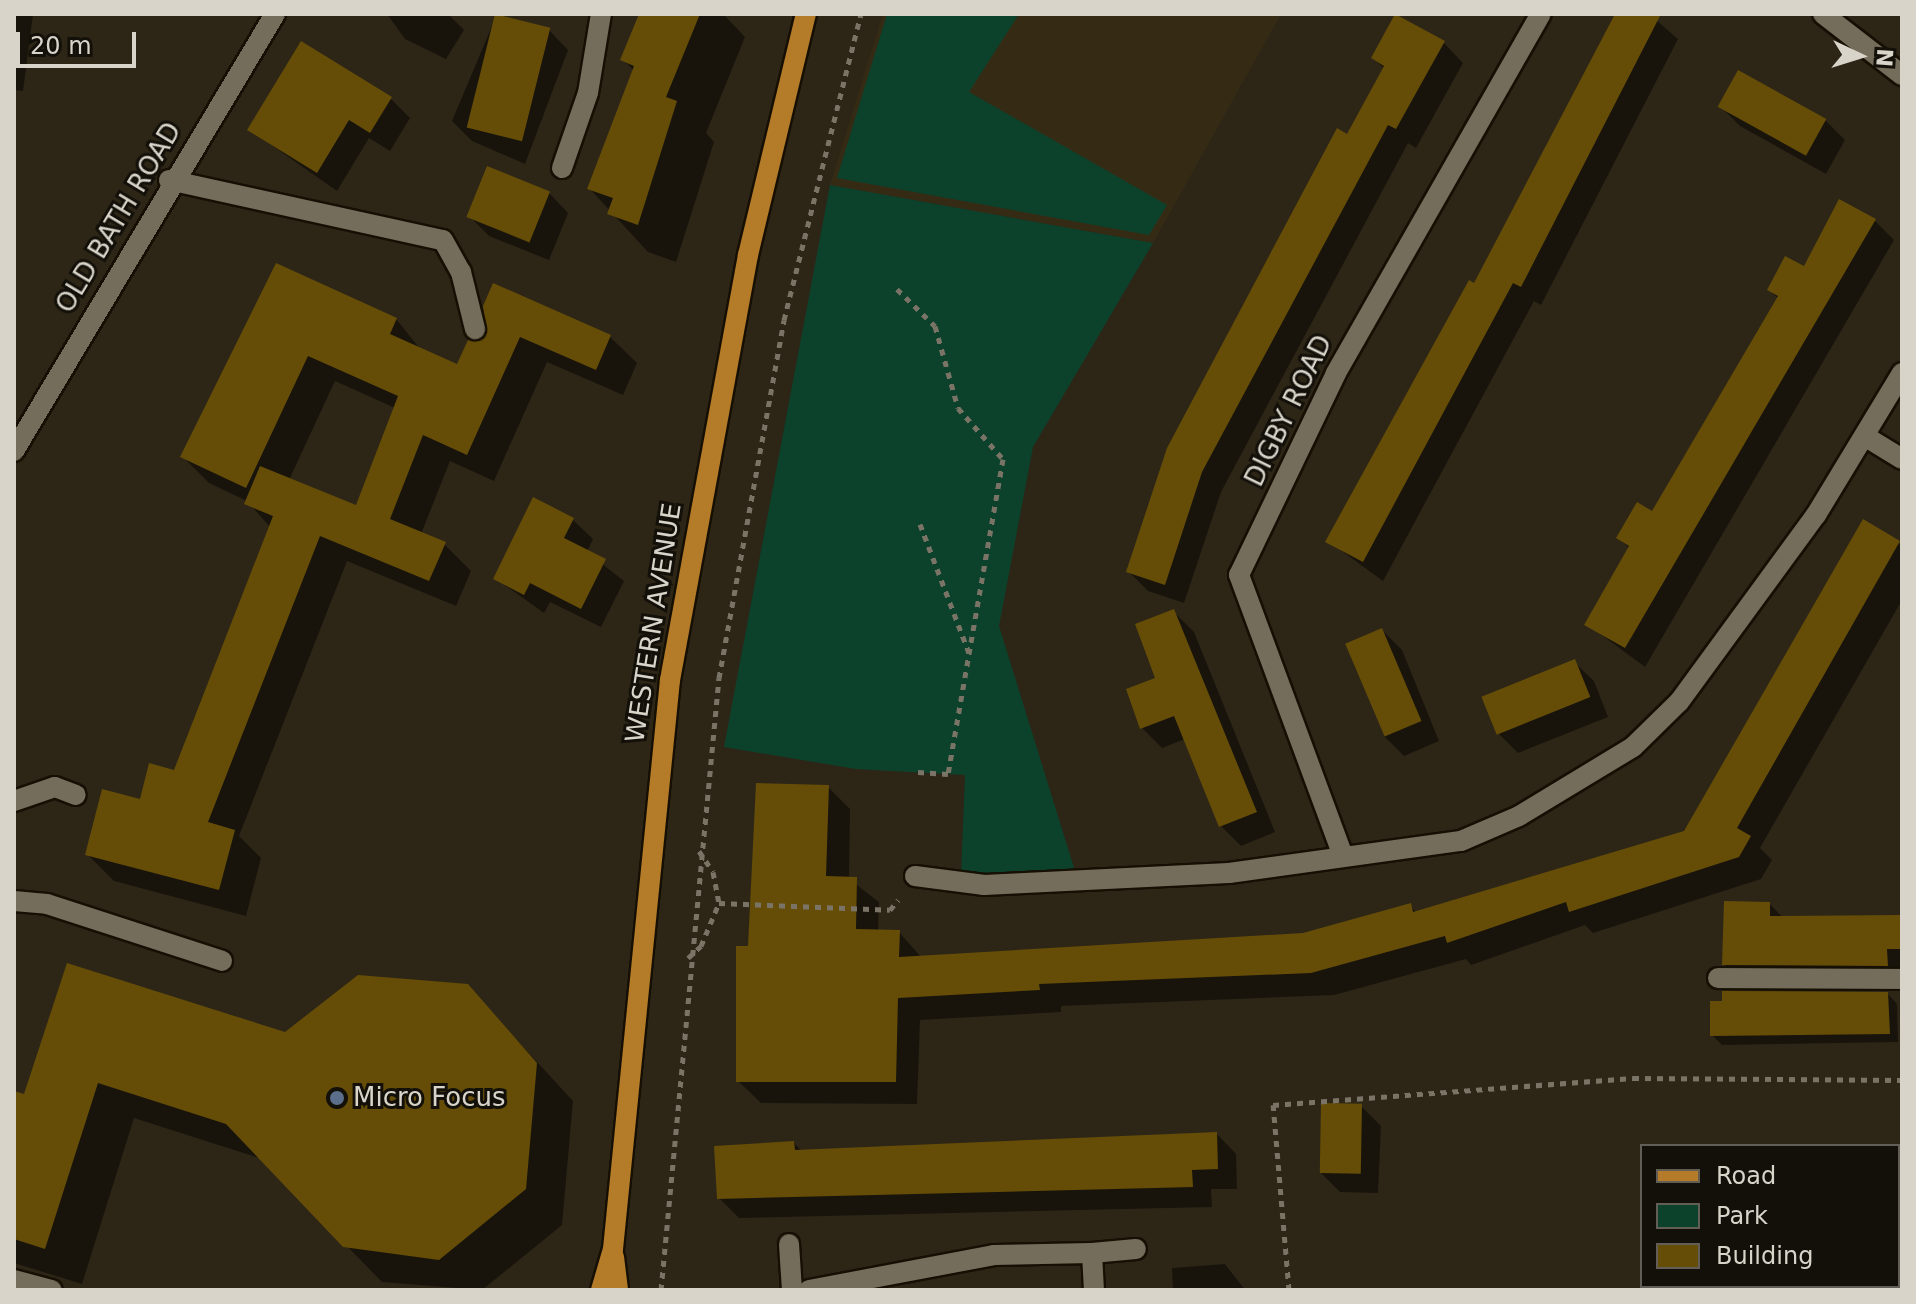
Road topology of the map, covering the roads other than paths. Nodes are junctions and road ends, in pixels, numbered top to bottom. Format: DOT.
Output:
graph roads {
  1 [pos="275,14"];
  2 [pos="601,14"];
  3 [pos="806,14"];
  4 [pos="1541,14"];
  5 [pos="1823,14"];
  6 [pos="1902,75"];
  7 [pos="562,168"];
  8 [pos="169,180"];
  9 [pos="475,329"];
  10 [pos="1902,373"];
  11 [pos="1866,437"];
  12 [pos="14,451"];
  13 [pos="1902,459"];
  14 [pos="76,795"];
  15 [pos="14,801"];
  16 [pos="1343,856"];
  17 [pos="915,876"];
  18 [pos="14,901"];
  19 [pos="222,961"];
  20 [pos="1718,978"];
  21 [pos="1902,979"];
  22 [pos="789,1244"];
  23 [pos="613,1249"];
  24 [pos="1136,1249"];
  25 [pos="1092,1253"];
  26 [pos="14,1280"];
  27 [pos="52,1290"];
  28 [pos="601,1290"];
  29 [pos="618,1290"];
  30 [pos="792,1290"];
  31 [pos="809,1290"];
  32 [pos="1094,1290"];
  1 -- 8 [label="street, OLD BATH ROAD"];
  2 -- 7 [label="street"];
  3 -- 23 [label="main road, WESTERN AVENUE"];
  4 -- 16 [label="street, DIGBY ROAD"];
  5 -- 6 [label="street"];
  8 -- 9 [label="street"];
  8 -- 12 [label="street, OLD BATH ROAD"];
  10 -- 11 [label="street"];
  11 -- 13 [label="street"];
  11 -- 16 [label="street"];
  14 -- 15 [label="street"];
  16 -- 17 [label="street"];
  18 -- 19 [label="street"];
  20 -- 21 [label="street"];
  22 -- 30 [label="street"];
  23 -- 28 [label="main road, WESTERN AVENUE"];
  23 -- 29 [label="main road, WESTERN AVENUE"];
  24 -- 25 [label="street"];
  25 -- 31 [label="street"];
  25 -- 32 [label="street"];
  26 -- 27 [label="street"];
}
